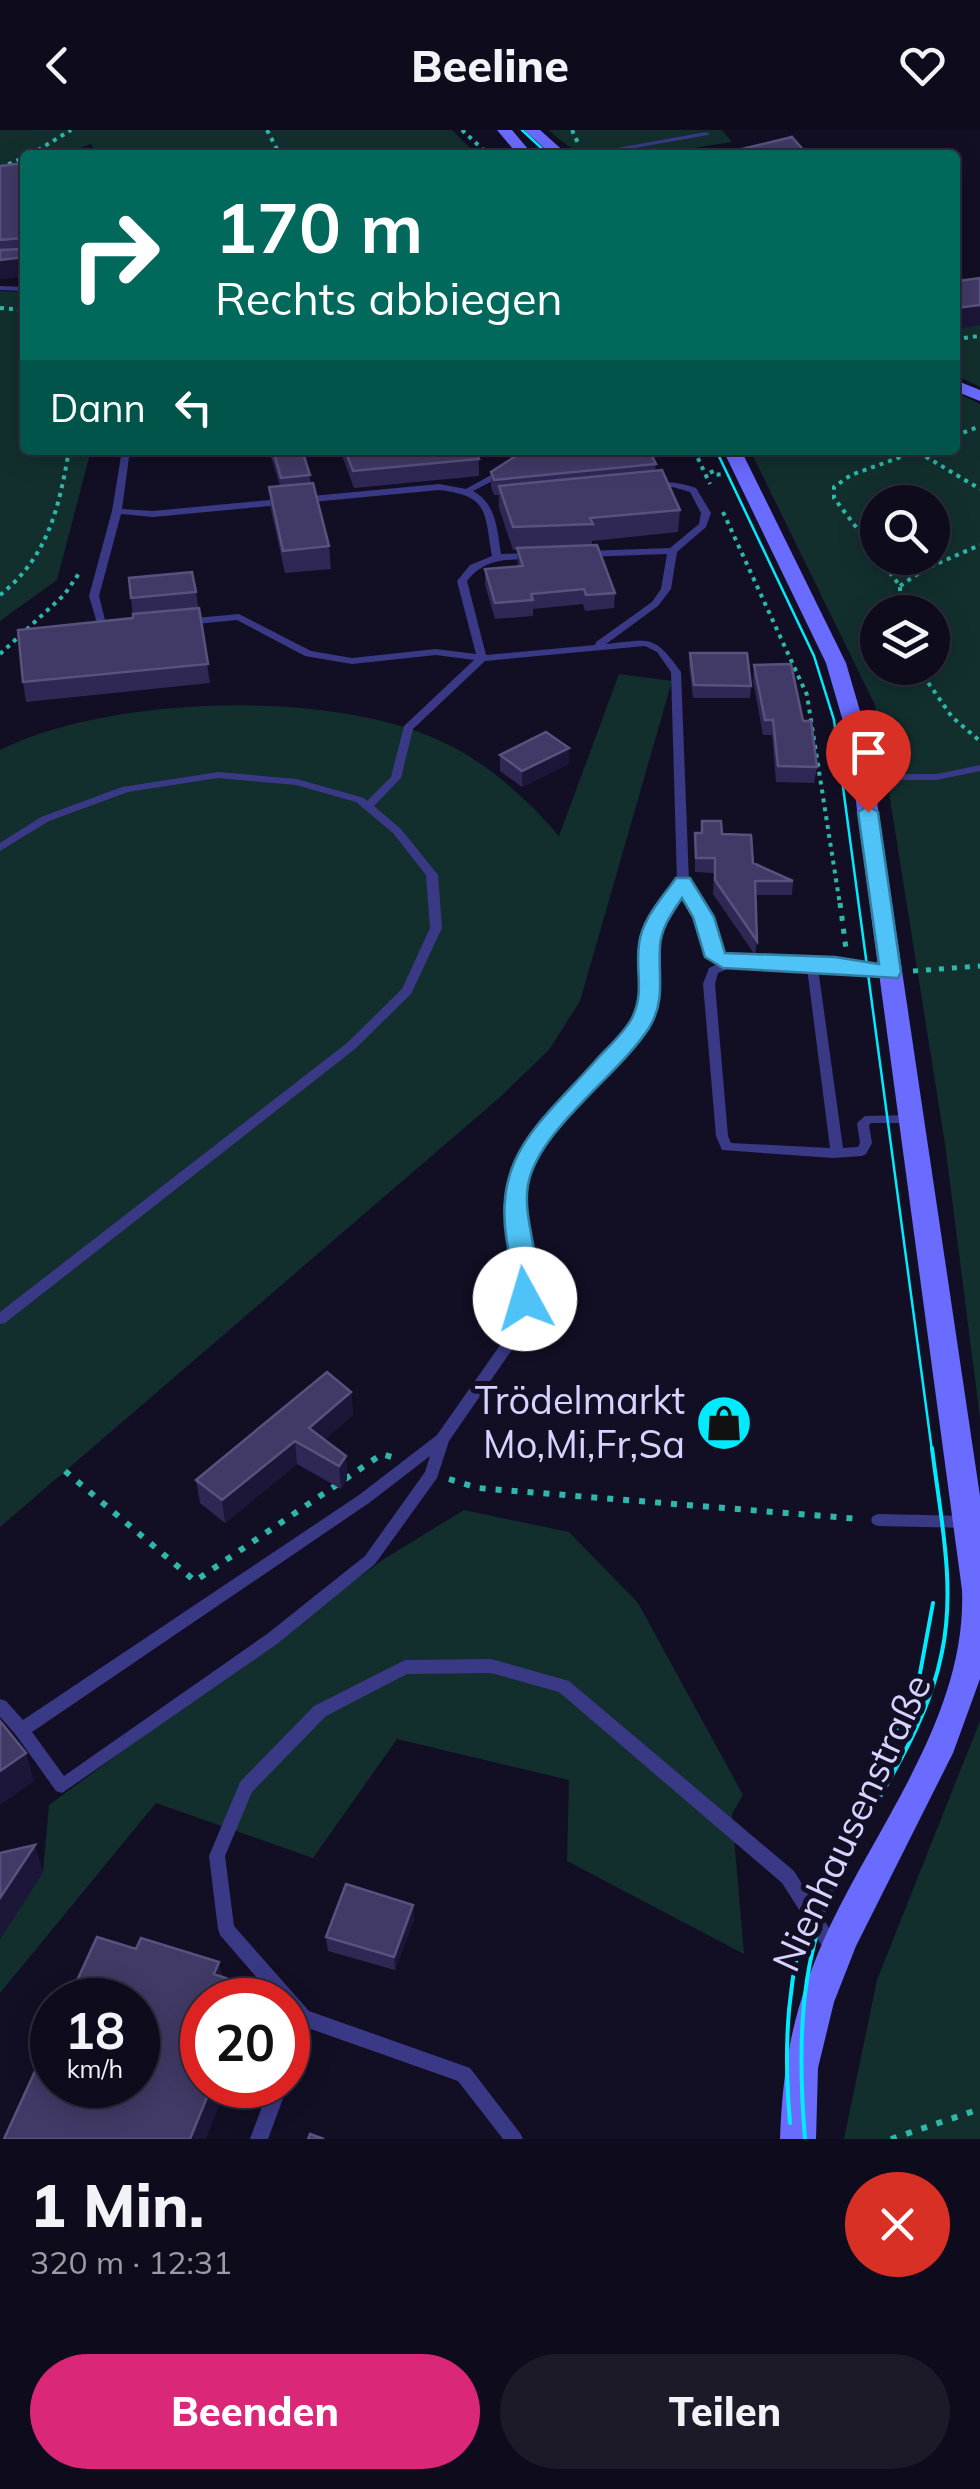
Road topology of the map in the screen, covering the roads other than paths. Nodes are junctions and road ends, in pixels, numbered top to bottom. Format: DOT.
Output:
graph roads {
  1 [pos="504,130"];
  2 [pos="532,130"];
  3 [pos="706,134"];
  4 [pos="522,150"];
  5 [pos="554,150"];
  6 [pos="612,150"];
  7 [pos="125,455"];
  8 [pos="734,455"];
  9 [pos="514,463"];
  10 [pos="636,488"];
  11 [pos="470,489"];
  12 [pos="504,501"];
  13 [pos="486,502"];
  14 [pos="117,511"];
  15 [pos="672,551"];
  16 [pos="575,554"];
  17 [pos="556,555"];
  18 [pos="497,557"];
  19 [pos="162,625"];
  20 [pos="123,629"];
  21 [pos="597,646"];
  22 [pos="482,658"];
  23 [pos="980,768"];
  24 [pos="863,776"];
  25 [pos="368,806"];
  26 [pos="0,848"];
  27 [pos="683,882"];
  28 [pos="730,963"];
  29 [pos="812,964"];
  30 [pos="891,972"];
  31 [pos="912,1119"];
  32 [pos="833,1152"];
  33 [pos="0,1318"];
  34 [pos="442,1438"];
  35 [pos="878,1520"];
  36 [pos="969,1522"];
  37 [pos="0,1706"];
  38 [pos="22,1730"];
  39 [pos="834,1949"];
  40 [pos="269,1978"];
  41 [pos="310,2020"];
  42 [pos="270,2108"];
  43 [pos="797,2133"];
  44 [pos="259,2139"];
  45 [pos="514,2139"];
  1 -- 4 [label="main road"];
  2 -- 5 [label="main road"];
  3 -- 6 [label="lane"];
  7 -- 14 [label="lane"];
  8 -- 24 [label="main road, Nienhausenstraße"];
  9 -- 11 [label="lane"];
  10 -- 15 [label="lane"];
  11 -- 13 [label="lane"];
  11 -- 14 [label="lane"];
  12 -- 13 [label="lane"];
  13 -- 18 [label="lane"];
  14 -- 20 [label="lane"];
  15 -- 16 [label="lane"];
  15 -- 21 [label="lane"];
  17 -- 18 [label="lane"];
  18 -- 22 [label="lane"];
  19 -- 22 [label="lane"];
  21 -- 22 [label="lane"];
  21 -- 27 [label="lane"];
  22 -- 25 [label="lane"];
  23 -- 24 [label="lane"];
  24 -- 30 [label="main road, Nienhausenstraße"];
  25 -- 26 [label="lane"];
  25 -- 33 [label="lane"];
  27 -- 28 [label="lane"];
  27 -- 34 [label="lane"];
  28 -- 29 [label="lane"];
  28 -- 32 [label="lane"];
  29 -- 30 [label="lane"];
  29 -- 32 [label="lane"];
  30 -- 31 [label="main road, Nienhausenstraße"];
  31 -- 32 [label="lane"];
  31 -- 36 [label="main road, Nienhausenstraße"];
  34 -- 38 [label="lane"];
  34 -- 38 [label="lane"];
  35 -- 36 [label="lane"];
  36 -- 39 [label="main road, Nienhausenstraße"];
  37 -- 38 [label="lane"];
  39 -- 40 [label="lane"];
  39 -- 43 [label="main road, Nienhausenstraße"];
  41 -- 45 [label="lane"];
  42 -- 44 [label="lane"];
}
